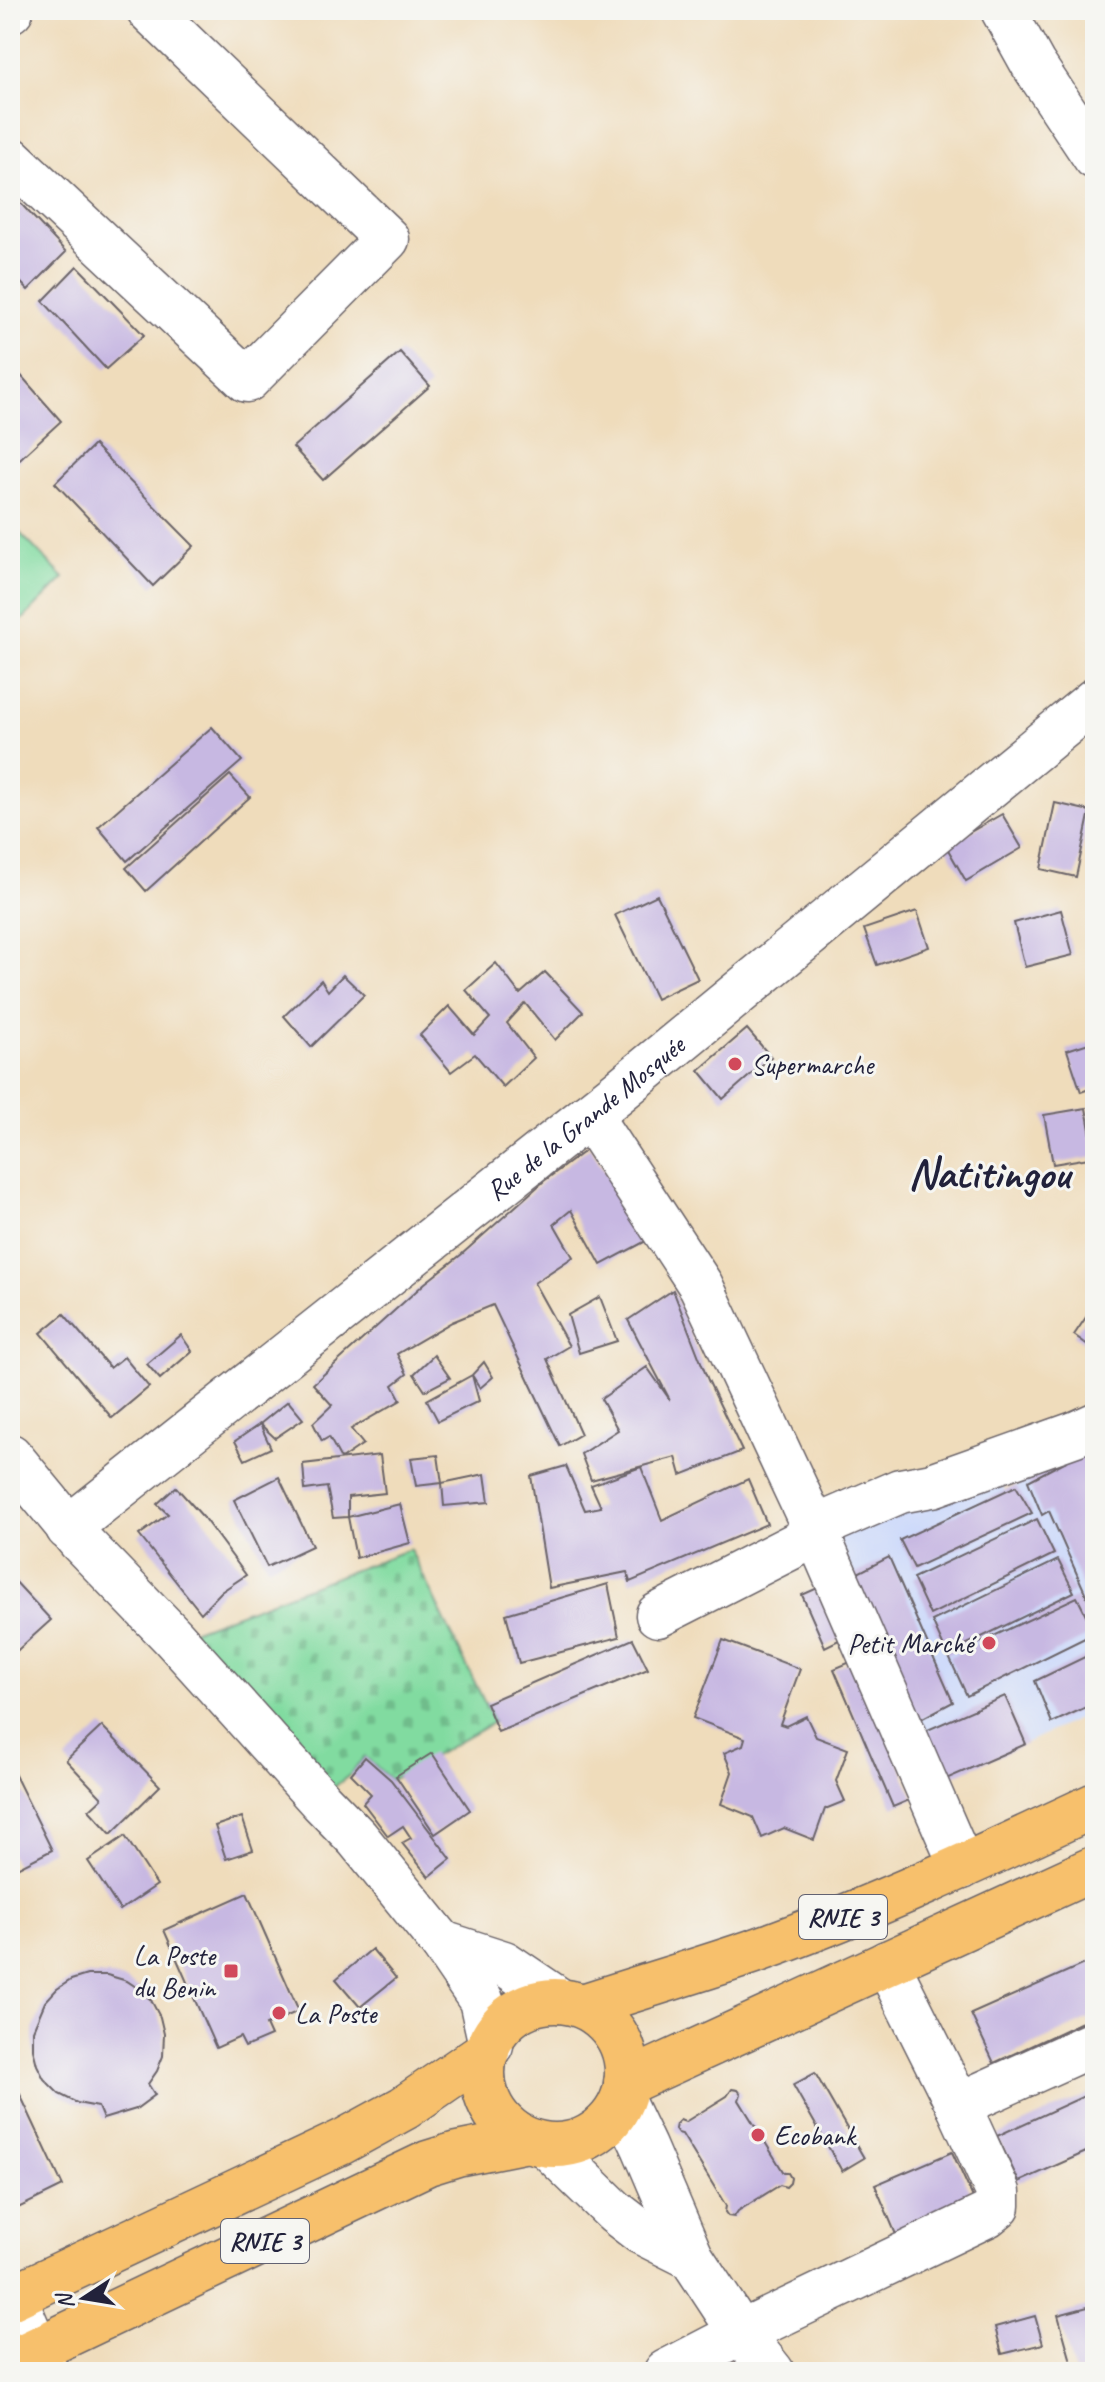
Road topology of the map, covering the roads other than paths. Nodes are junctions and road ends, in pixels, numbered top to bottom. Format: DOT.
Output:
graph roads {
  1 [pos="149,10"];
  2 [pos="1003,10"];
  3 [pos="1095,157"];
  4 [pos="10,158"];
  5 [pos="1095,700"];
  6 [pos="589,1115"];
  7 [pos="1095,1425"];
  8 [pos="10,1456"];
  9 [pos="68,1528"];
  10 [pos="817,1534"];
  11 [pos="658,1615"];
  12 [pos="1095,1805"];
  13 [pos="962,1867"];
  14 [pos="1095,1868"];
  15 [pos="442,1943"];
  16 [pos="887,1963"];
  17 [pos="571,2004"];
  18 [pos="1095,2043"];
  19 [pos="489,2048"];
  20 [pos="624,2092"];
  21 [pos="958,2105"];
  22 [pos="537,2142"];
  23 [pos="691,2257"];
  24 [pos="12,2297"];
  25 [pos="741,2333"];
  26 [pos="31,2361"];
  27 [pos="666,2372"];
  28 [pos="772,2372"];
  1 -- 4 [label="street"];
  2 -- 3 [label="street"];
  5 -- 6 [label="street, Rue de la Grande Mosquée"];
  6 -- 9 [label="street, Rue de la Grande Mosquée"];
  6 -- 10 [label="street"];
  7 -- 10 [label="street"];
  8 -- 9 [label="street"];
  9 -- 15 [label="street"];
  10 -- 11 [label="street"];
  10 -- 13 [label="street"];
  12 -- 13 [label="highway, RNIE 3"];
  13 -- 17 [label="highway, RNIE 3"];
  14 -- 16 [label="highway, RNIE 3"];
  15 -- 17 [label="street"];
  15 -- 19 [label="street"];
  16 -- 20 [label="highway, RNIE 3"];
  16 -- 21 [label="street"];
  17 -- 19 [label="highway, RNIE 3"];
  17 -- 20 [label="highway"];
  18 -- 21 [label="street"];
  19 -- 22 [label="highway"];
  19 -- 24 [label="highway, RNIE 3"];
  20 -- 22 [label="highway, RNIE 3"];
  20 -- 23 [label="street"];
  21 -- 25 [label="street"];
  22 -- 23 [label="street"];
  22 -- 26 [label="highway, RNIE 3"];
  23 -- 25 [label="street"];
  24 -- 26 [label="street"];
  25 -- 27 [label="street"];
  25 -- 28 [label="street"];
}
